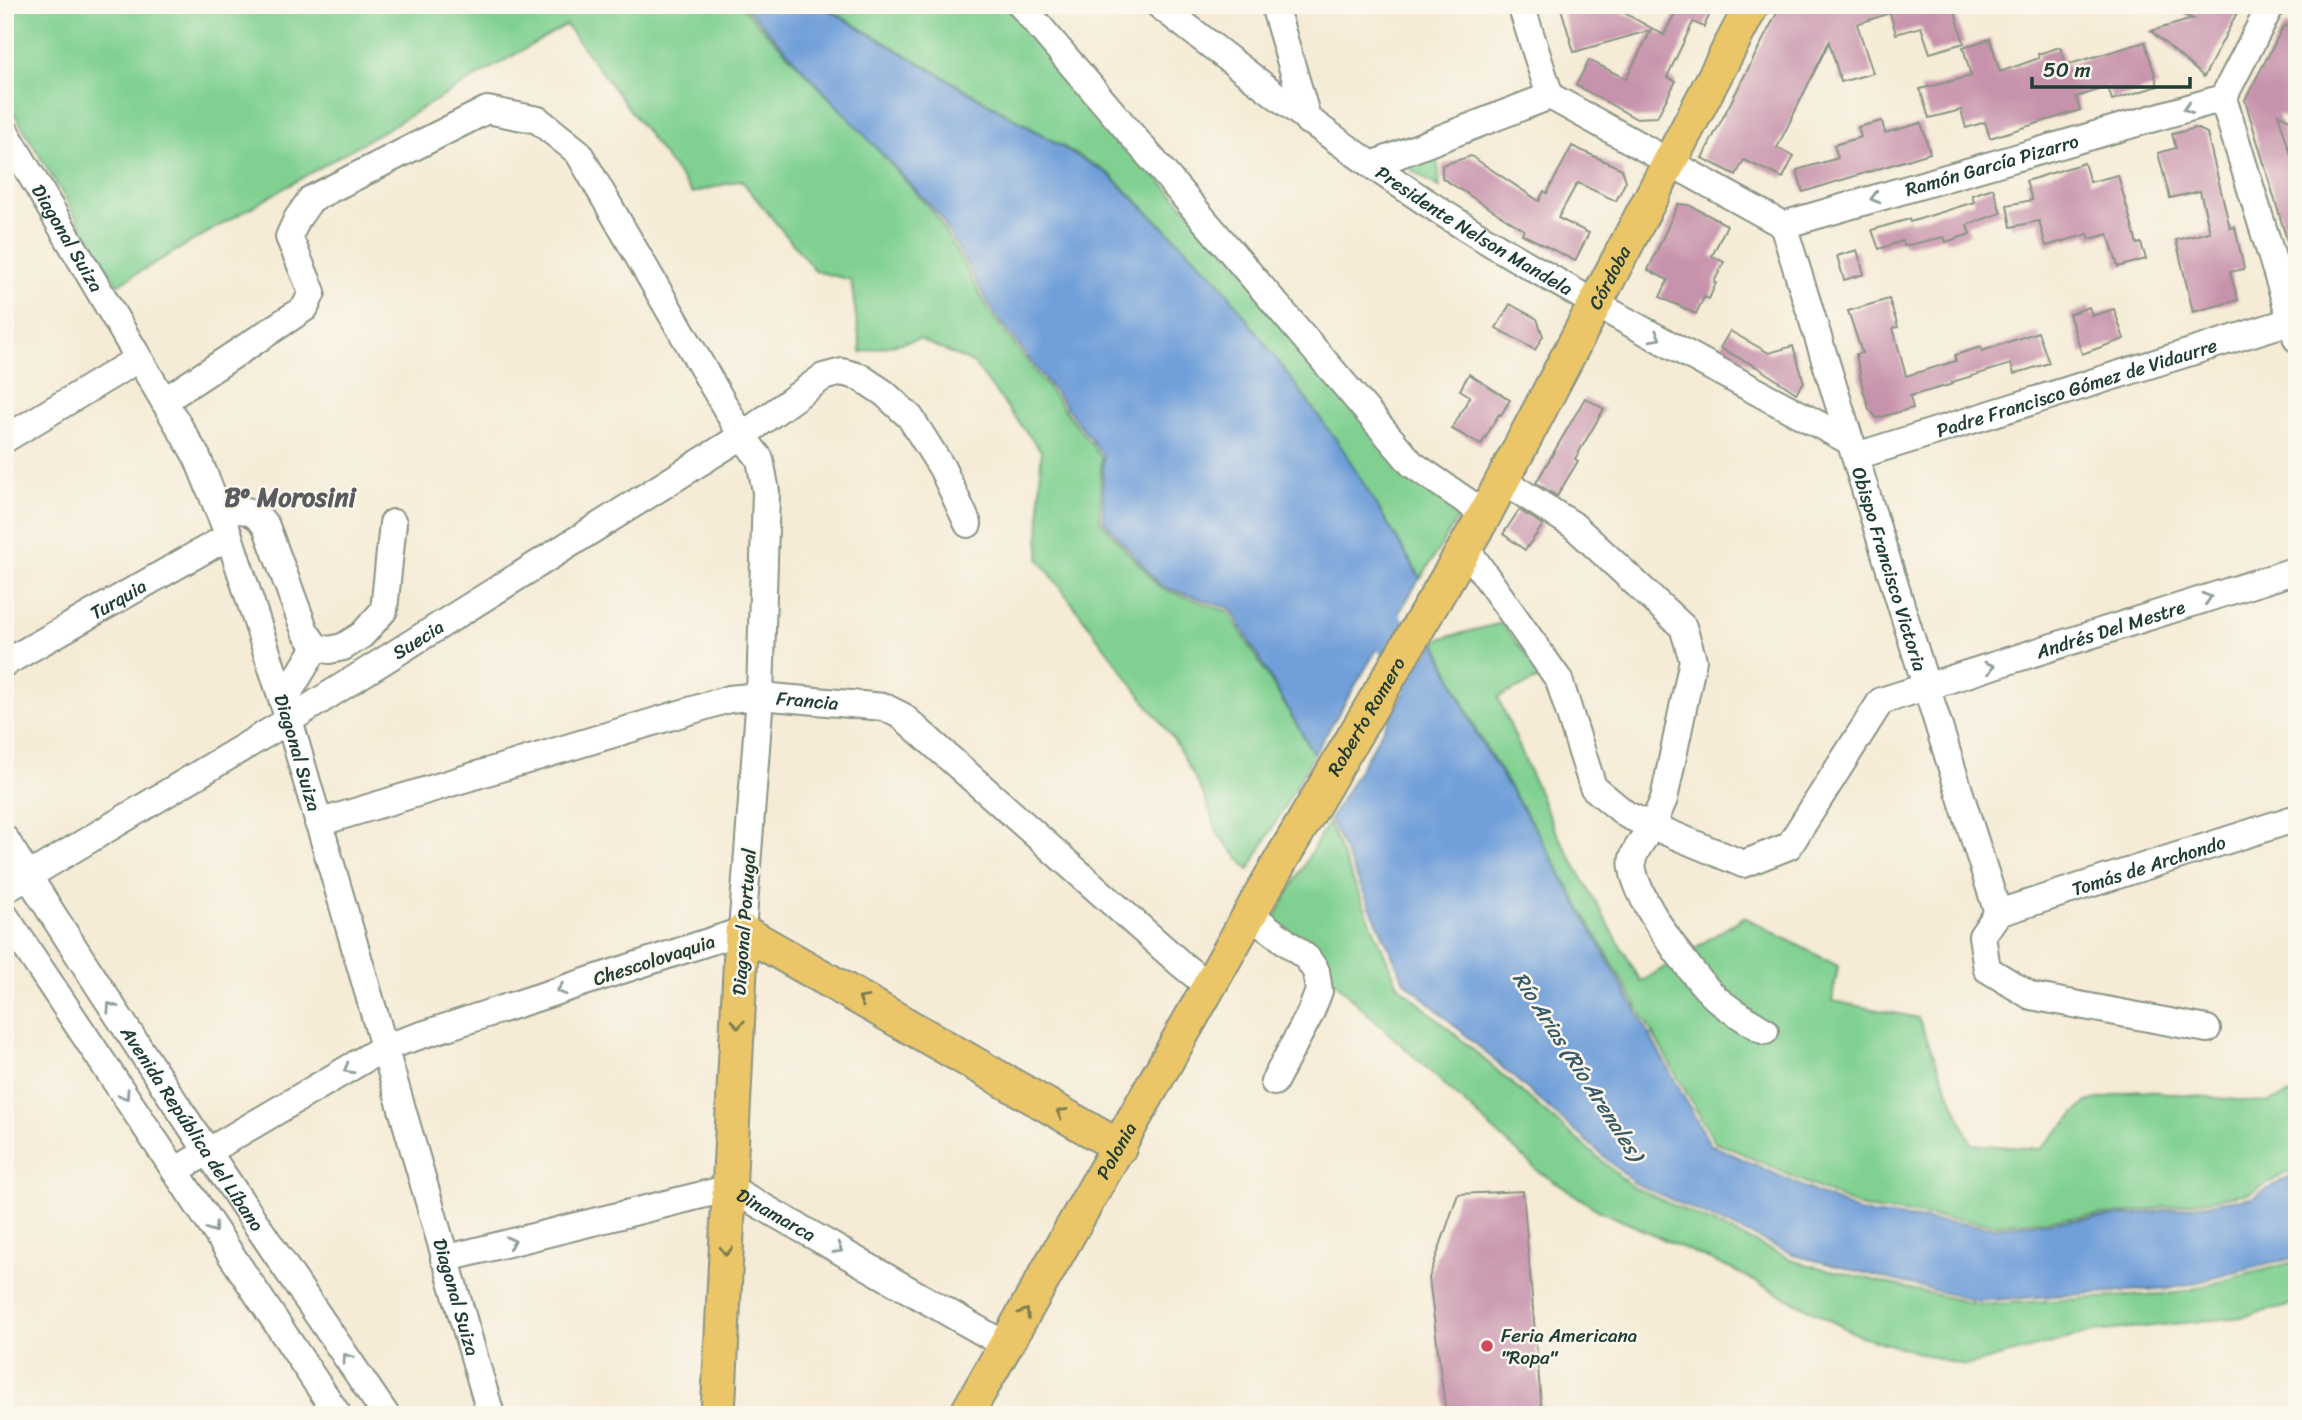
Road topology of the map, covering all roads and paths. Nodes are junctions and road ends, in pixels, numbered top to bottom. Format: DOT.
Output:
graph roads {
  1 [pos="1021,5"];
  2 [pos="1159,5"];
  3 [pos="1275,5"];
  4 [pos="1521,5"];
  5 [pos="1752,5"];
  6 [pos="2271,5"];
  7 [pos="1550,96"];
  8 [pos="2223,98"];
  9 [pos="1308,121"];
  10 [pos="5,131"];
  11 [pos="1670,163"];
  12 [pos="1371,165"];
  13 [pos="1783,225"];
  14 [pos="1596,305"];
  15 [pos="2295,326"];
  16 [pos="138,359"];
  17 [pos="164,401"];
  18 [pos="742,436"];
  19 [pos="5,439"];
  20 [pos="1854,449"];
  21 [pos="1503,481"];
  22 [pos="219,510"];
  23 [pos="1485,514"];
  24 [pos="393,523"];
  25 [pos="968,524"];
  26 [pos="229,536"];
  27 [pos="1466,548"];
  28 [pos="2297,570"];
  29 [pos="316,647"];
  30 [pos="5,663"];
  31 [pos="1924,687"];
  32 [pos="760,696"];
  33 [pos="286,711"];
  34 [pos="2297,818"];
  35 [pos="318,823"];
  36 [pos="1651,826"];
  37 [pos="5,839"];
  38 [pos="29,877"];
  39 [pos="1267,884"];
  40 [pos="5,890"];
  41 [pos="1998,913"];
  42 [pos="1251,914"];
  43 [pos="5,916"];
  44 [pos="742,931"];
  45 [pos="1210,987"];
  46 [pos="2207,1029"];
  47 [pos="1765,1031"];
  48 [pos="385,1047"];
  49 [pos="1273,1082"];
  50 [pos="1120,1147"];
  51 [pos="206,1152"];
  52 [pos="175,1171"];
  53 [pos="730,1188"];
  54 [pos="444,1259"];
  55 [pos="1007,1346"];
  56 [pos="338,1415"];
  57 [pos="386,1415"];
  58 [pos="491,1415"];
  59 [pos="718,1415"];
  60 [pos="966,1415"];
  1 -- 23 [label="street"];
  2 -- 9 [label="street, Presidente Nelson Mandela"];
  3 -- 9 [label="street"];
  4 -- 7 [label="street"];
  5 -- 11 [label="main road, Córdoba"];
  6 -- 8 [label="street"];
  7 -- 11 [label="street"];
  7 -- 12 [label="street"];
  8 -- 13 [label="street, Ramón García Pizarro, one-way"];
  8 -- 15 [label="street"];
  9 -- 12 [label="street, Presidente Nelson Mandela"];
  10 -- 16 [label="street, Diagonal Suiza"];
  11 -- 13 [label="street"];
  11 -- 14 [label="main road, Córdoba"];
  12 -- 14 [label="street, Presidente Nelson Mandela"];
  13 -- 20 [label="street, Obispo Francisco Victoria"];
  14 -- 20 [label="street, Presidente Nelson Mandela, one-way"];
  14 -- 21 [label="main road, Córdoba"];
  15 -- 20 [label="street, Padre Francisco Gómez de Vidaurre"];
  16 -- 17 [label="street, Diagonal Suiza"];
  16 -- 19 [label="street"];
  17 -- 18 [label="street, Diagonal Portugal"];
  17 -- 22 [label="street, Diagonal Suiza"];
  18 -- 25 [label="street, Suecia"];
  18 -- 32 [label="street, Diagonal Portugal"];
  18 -- 33 [label="street, Suecia"];
  20 -- 31 [label="street, Obispo Francisco Victoria"];
  21 -- 23 [label="main road, Córdoba"];
  21 -- 36 [label="street"];
  22 -- 26 [label="street, Diagonal Suiza"];
  22 -- 29 [label="street"];
  23 -- 27 [label="main road, Córdoba"];
  24 -- 29 [label="street"];
  26 -- 30 [label="street, Turquia"];
  26 -- 33 [label="street, Diagonal Suiza"];
  27 -- 36 [label="street"];
  27 -- 39 [label="main road, Roberto Romero"];
  31 -- 28 [label="street, Andrés Del Mestre, one-way"];
  29 -- 33 [label="street"];
  31 -- 36 [label="street, Andrés Del Mestre"];
  31 -- 41 [label="street, Obispo Francisco Victoria"];
  32 -- 35 [label="street, Francia"];
  32 -- 44 [label="street, Diagonal Portugal"];
  32 -- 45 [label="street, Francia"];
  33 -- 35 [label="street, Diagonal Suiza"];
  33 -- 38 [label="street, Suecia"];
  34 -- 41 [label="street, Tomás de Archondo"];
  35 -- 48 [label="street, Diagonal Suiza"];
  36 -- 47 [label="street"];
  37 -- 38 [label="street, Avenida República del Líbano"];
  38 -- 40 [label="street, Suecia"];
  51 -- 38 [label="street, Avenida República del Líbano, one-way"];
  39 -- 42 [label="main road, Polonia"];
  41 -- 46 [label="street"];
  42 -- 45 [label="main road, Polonia"];
  42 -- 49 [label="street"];
  43 -- 52 [label="street, Avenida República del Líbano, one-way"];
  44 -- 48 [label="street, Chescolovaquia, one-way"];
  50 -- 44 [label="main road, one-way"];
  44 -- 53 [label="main road, Diagonal Portugal, one-way"];
  45 -- 50 [label="main road, Polonia"];
  48 -- 51 [label="street, Chescolovaquia, one-way"];
  48 -- 54 [label="street, Diagonal Suiza"];
  55 -- 50 [label="main road, Polonia, one-way"];
  51 -- 52 [label="street, Chescolovaquia"];
  57 -- 51 [label="street, Avenida República del Líbano, one-way"];
  52 -- 56 [label="street, Avenida República del Líbano, one-way"];
  54 -- 53 [label="street, Dinamarca, one-way"];
  53 -- 55 [label="street, Dinamarca, one-way"];
  53 -- 59 [label="main road, Diagonal Portugal, one-way"];
  54 -- 58 [label="street, Diagonal Suiza"];
  55 -- 60 [label="main road, Polonia"];
}
